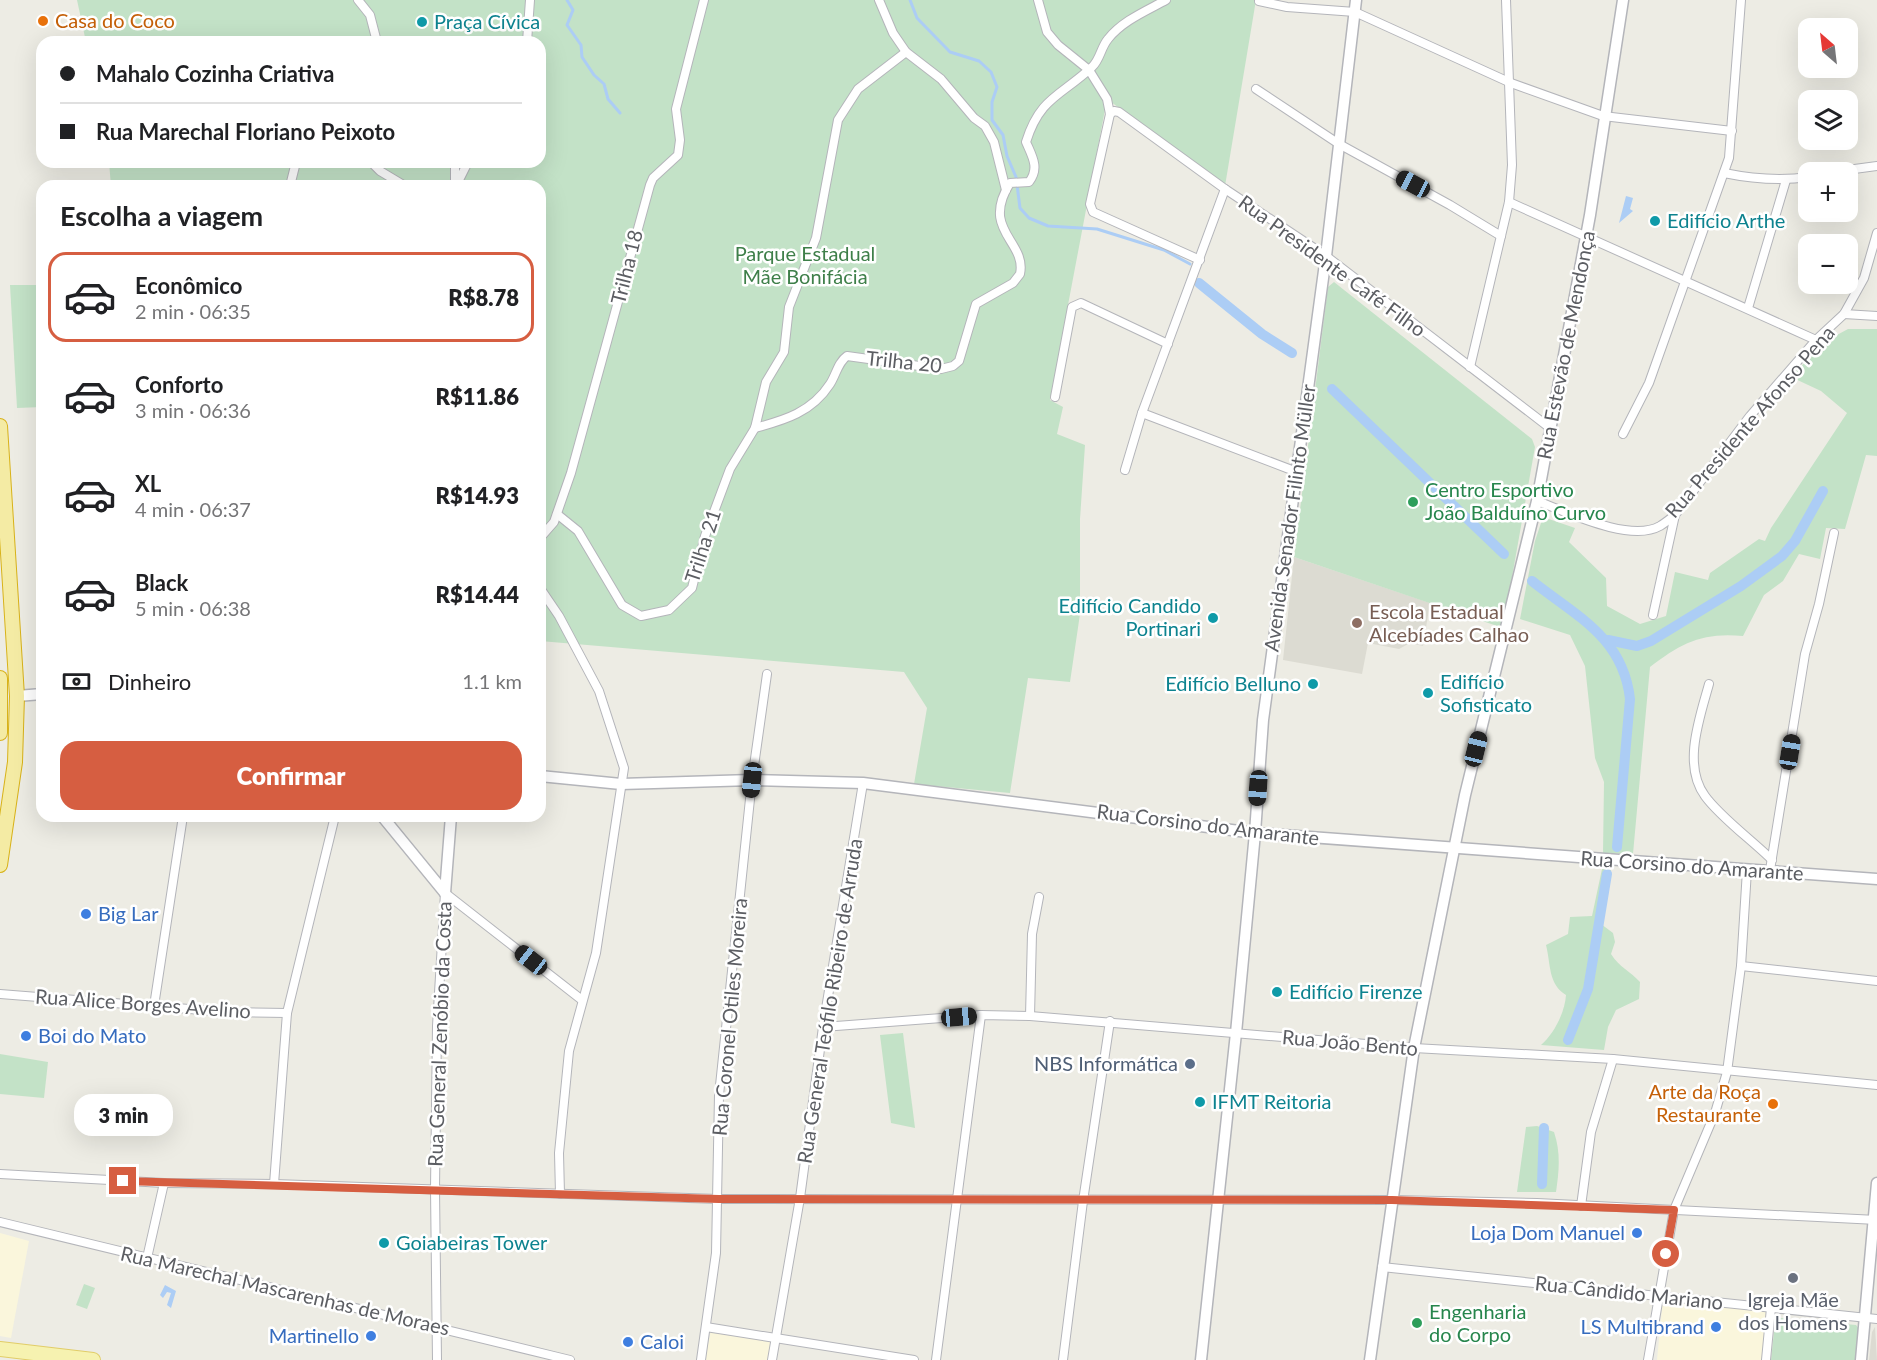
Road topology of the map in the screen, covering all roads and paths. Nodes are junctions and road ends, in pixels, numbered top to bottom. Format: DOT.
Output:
graph roads {
  1 [pos="358,0"];
  2 [pos="530,0"];
  3 [pos="704,0"];
  4 [pos="879,0"];
  5 [pos="1038,0"];
  6 [pos="1166,0"];
  7 [pos="1356,0"];
  8 [pos="1506,0"];
  9 [pos="1623,0"];
  10 [pos="1741,0"];
  11 [pos="1259,1"];
  12 [pos="1355,12"];
  13 [pos="375,36"];
  14 [pos="527,36"];
  15 [pos="906,52"];
  16 [pos="1089,70"];
  17 [pos="1511,82"];
  18 [pos="1256,89"];
  19 [pos="1110,114"];
  20 [pos="1604,116"];
  21 [pos="1732,131"];
  22 [pos="1339,144"];
  23 [pos="1877,166"];
  24 [pos="377,168"];
  25 [pos="1858,169"];
  26 [pos="1724,173"];
  27 [pos="1798,178"];
  28 [pos="395,180"];
  29 [pos="1786,180"];
  30 [pos="1008,187"];
  31 [pos="1225,189"];
  32 [pos="1509,202"];
  33 [pos="1877,233"];
  34 [pos="1501,236"];
  35 [pos="1586,237"];
  36 [pos="1326,256"];
  37 [pos="1200,260"];
  38 [pos="1684,280"];
  39 [pos="1748,308"];
  40 [pos="1844,314"];
  41 [pos="1877,316"];
  42 [pos="1816,339"];
  43 [pos="1168,344"];
  44 [pos="1470,367"];
  45 [pos="1055,397"];
  46 [pos="1142,413"];
  47 [pos="0,426"];
  48 [pos="755,428"];
  49 [pos="1550,428"];
  50 [pos="1623,434"];
  51 [pos="1125,470"];
  52 [pos="1297,472"];
  53 [pos="1537,501"];
  54 [pos="557,514"];
  55 [pos="1675,515"];
  56 [pos="546,531"];
  57 [pos="1833,533"];
  58 [pos="546,598"];
  59 [pos="1653,615"];
  60 [pos="767,674"];
  61 [pos="0,678"];
  62 [pos="1709,684"];
  63 [pos="36,694"];
  64 [pos="17,696"];
  65 [pos="0,733"];
  66 [pos="546,777"];
  67 [pos="752,780"];
  68 [pos="863,783"];
  69 [pos="621,784"];
  70 [pos="182,822"];
  71 [pos="334,822"];
  72 [pos="387,822"];
  73 [pos="451,822"];
  74 [pos="1255,833"];
  75 [pos="1455,849"];
  76 [pos="0,865"];
  77 [pos="1771,865"];
  78 [pos="1747,870"];
  79 [pos="1877,879"];
  80 [pos="445,893"];
  81 [pos="1039,897"];
  82 [pos="1741,966"];
  83 [pos="1877,981"];
  84 [pos="0,994"];
  85 [pos="582,1000"];
  86 [pos="154,1006"];
  87 [pos="287,1013"];
  88 [pos="981,1015"];
  89 [pos="1030,1016"];
  90 [pos="1110,1021"];
  91 [pos="823,1028"];
  92 [pos="1236,1033"];
  93 [pos="1414,1048"];
  94 [pos="1613,1059"];
  95 [pos="1727,1072"];
  96 [pos="1877,1085"];
  97 [pos="0,1174"];
  98 [pos="164,1183"];
  99 [pos="1877,1183"];
  100 [pos="274,1184"];
  101 [pos="435,1189"];
  102 [pos="560,1194"];
  103 [pos="800,1198"];
  104 [pos="719,1199"];
  105 [pos="957,1199"];
  106 [pos="1218,1200"];
  107 [pos="1392,1200"];
  108 [pos="1083,1201"];
  109 [pos="1581,1206"];
  110 [pos="1674,1210"];
  111 [pos="1875,1220"];
  112 [pos="0,1222"];
  113 [pos="147,1258"];
  114 [pos="1382,1267"];
  115 [pos="1658,1297"];
  116 [pos="1771,1308"];
  117 [pos="1864,1318"];
  118 [pos="1877,1319"];
  119 [pos="706,1326"];
  120 [pos="437,1327"];
  121 [pos="777,1337"];
  122 [pos="0,1349"];
  123 [pos="93,1360"];
  124 [pos="437,1360"];
  125 [pos="570,1360"];
  126 [pos="701,1360"];
  127 [pos="772,1360"];
  128 [pos="914,1360"];
  129 [pos="936,1360"];
  130 [pos="1063,1360"];
  131 [pos="1201,1360"];
  132 [pos="1370,1360"];
  133 [pos="1648,1360"];
  134 [pos="1766,1360"];
  135 [pos="1861,1360"];
  1 -- 13 [label="street"];
  2 -- 14 [label="street"];
  3 -- 54 [label="street, Trilha 18"];
  4 -- 15 [label="street"];
  5 -- 16 [label="street"];
  6 -- 16 [label="street"];
  7 -- 12 [label="street, Avenida Senador Filinto Müller"];
  8 -- 17 [label="street"];
  9 -- 20 [label="street, Rua Estevão de Mendonça"];
  10 -- 21 [label="street"];
  11 -- 12 [label="street"];
  12 -- 17 [label="street"];
  12 -- 22 [label="street, Avenida Senador Filinto Müller"];
  15 -- 30 [label="street"];
  15 -- 48 [label="street, Trilha 21"];
  16 -- 19 [label="street"];
  16 -- 30 [label="street"];
  17 -- 20 [label="street"];
  17 -- 32 [label="street"];
  18 -- 22 [label="street"];
  19 -- 31 [label="street, Rua Presidente Café Filho"];
  19 -- 37 [label="street"];
  20 -- 21 [label="street"];
  20 -- 35 [label="street, Rua Estevão de Mendonça"];
  21 -- 26 [label="street"];
  22 -- 34 [label="street"];
  22 -- 36 [label="street, Avenida Senador Filinto Müller"];
  23 -- 25 [label="street"];
  24 -- 28 [label="street"];
  26 -- 29 [label="street"];
  26 -- 38 [label="street"];
  27 -- 29 [label="street"];
  29 -- 39 [label="street"];
  30 -- 48 [label="street, Trilha 20"];
  31 -- 36 [label="street, Rua Presidente Café Filho"];
  31 -- 37 [label="street"];
  32 -- 34 [label="street"];
  32 -- 35 [label="street"];
  33 -- 40 [label="street, Rua Presidente Afonso Pena"];
  34 -- 44 [label="street"];
  35 -- 38 [label="street"];
  35 -- 49 [label="street, Rua Estevão de Mendonça"];
  36 -- 44 [label="street, Rua Presidente Café Filho"];
  36 -- 52 [label="street, Avenida Senador Filinto Müller"];
  37 -- 43 [label="street"];
  38 -- 39 [label="street"];
  38 -- 50 [label="street"];
  39 -- 42 [label="street"];
  40 -- 41 [label="street"];
  40 -- 42 [label="street, Rua Presidente Afonso Pena"];
  42 -- 55 [label="street, Rua Presidente Afonso Pena"];
  43 -- 45 [label="street"];
  43 -- 46 [label="street"];
  44 -- 49 [label="street, Rua Presidente Café Filho"];
  46 -- 51 [label="street"];
  46 -- 52 [label="street"];
  47 -- 64 [label="highway"];
  48 -- 54 [label="street, Trilha 21"];
  49 -- 53 [label="street, Rua Estevão de Mendonça"];
  52 -- 74 [label="street, Avenida Senador Filinto Müller"];
  53 -- 55 [label="street, Rua Presidente Afonso Pena"];
  53 -- 75 [label="street, Rua Estevão de Mendonça"];
  54 -- 56 [label="street, Trilha 18"];
  55 -- 59 [label="street"];
  57 -- 77 [label="street"];
  58 -- 69 [label="street"];
  60 -- 67 [label="street, Rua Coronel Otiles Moreira"];
  61 -- 65 [label="highway"];
  62 -- 77 [label="street"];
  63 -- 64 [label="street"];
  64 -- 76 [label="highway"];
  66 -- 69 [label="street, Rua Corsino do Amarante"];
  67 -- 68 [label="street, Rua Corsino do Amarante"];
  67 -- 69 [label="street, Rua Corsino do Amarante"];
  67 -- 104 [label="street, Rua Coronel Otiles Moreira"];
  68 -- 74 [label="street, Rua Corsino do Amarante"];
  68 -- 91 [label="street, Rua General Teófilo Ribeiro de Arruda"];
  69 -- 85 [label="street"];
  70 -- 86 [label="street"];
  71 -- 87 [label="street"];
  72 -- 80 [label="street"];
  73 -- 80 [label="street, Rua General Zenóbio da Costa"];
  74 -- 75 [label="street, Rua Corsino do Amarante"];
  74 -- 92 [label="street, Avenida Senador Filinto Müller"];
  75 -- 78 [label="street, Rua Corsino do Amarante"];
  75 -- 93 [label="street, Rua Estevão de Mendonça"];
  77 -- 78 [label="street, Rua Corsino do Amarante"];
  77 -- 79 [label="street, Rua Corsino do Amarante"];
  78 -- 82 [label="street"];
  80 -- 85 [label="street"];
  80 -- 101 [label="street, Rua General Zenóbio da Costa"];
  81 -- 89 [label="street"];
  82 -- 83 [label="street"];
  82 -- 95 [label="street"];
  84 -- 86 [label="street, Rua Alice Borges Avelino"];
  85 -- 102 [label="street"];
  86 -- 87 [label="street, Rua Alice Borges Avelino"];
  87 -- 100 [label="street"];
  88 -- 89 [label="street, Rua João Bento"];
  88 -- 91 [label="street, Rua João Bento"];
  88 -- 105 [label="street"];
  89 -- 90 [label="street, Rua João Bento"];
  90 -- 92 [label="street, Rua João Bento"];
  90 -- 108 [label="street"];
  91 -- 103 [label="street, Rua General Teófilo Ribeiro de Arruda"];
  92 -- 93 [label="street, Rua João Bento"];
  92 -- 106 [label="street, Avenida Senador Filinto Müller"];
  93 -- 94 [label="street, Rua João Bento"];
  93 -- 107 [label="street, Rua Estevão de Mendonça"];
  94 -- 95 [label="street, Rua João Bento"];
  94 -- 109 [label="street"];
  95 -- 96 [label="street, Rua João Bento"];
  95 -- 110 [label="street"];
  97 -- 98 [label="street"];
  98 -- 100 [label="street"];
  98 -- 113 [label="street"];
  99 -- 111 [label="street"];
  100 -- 101 [label="street"];
  101 -- 102 [label="street"];
  101 -- 120 [label="street, Rua General Zenóbio da Costa"];
  102 -- 104 [label="street"];
  103 -- 104 [label="street"];
  103 -- 105 [label="street"];
  103 -- 121 [label="street, Rua General Teófilo Ribeiro de Arruda"];
  104 -- 119 [label="street, Rua Coronel Otiles Moreira"];
  105 -- 108 [label="street"];
  105 -- 129 [label="street"];
  106 -- 107 [label="street"];
  106 -- 108 [label="street"];
  106 -- 131 [label="street, Avenida Senador Filinto Müller"];
  107 -- 109 [label="street"];
  107 -- 114 [label="street, Rua Estevão de Mendonça"];
  108 -- 130 [label="street"];
  109 -- 110 [label="street"];
  110 -- 111 [label="street"];
  110 -- 115 [label="street"];
  111 -- 117 [label="street"];
  112 -- 113 [label="street, Rua Marechal Mascarenhas de Moraes"];
  113 -- 120 [label="street, Rua Marechal Mascarenhas de Moraes"];
  114 -- 115 [label="street, Rua Cândido Mariano"];
  114 -- 132 [label="street, Rua Estevão de Mendonça"];
  115 -- 116 [label="street, Rua Cândido Mariano"];
  115 -- 133 [label="street"];
  116 -- 117 [label="street, Rua Cândido Mariano"];
  116 -- 134 [label="street"];
  117 -- 118 [label="street, Rua Cândido Mariano"];
  117 -- 135 [label="street"];
  119 -- 121 [label="street"];
  119 -- 126 [label="street, Rua Coronel Otiles Moreira"];
  120 -- 124 [label="street, Rua General Zenóbio da Costa"];
  120 -- 125 [label="street, Rua Marechal Mascarenhas de Moraes"];
  121 -- 127 [label="street, Rua General Teófilo Ribeiro de Arruda"];
  121 -- 128 [label="street"];
  122 -- 123 [label="main road"];
}
